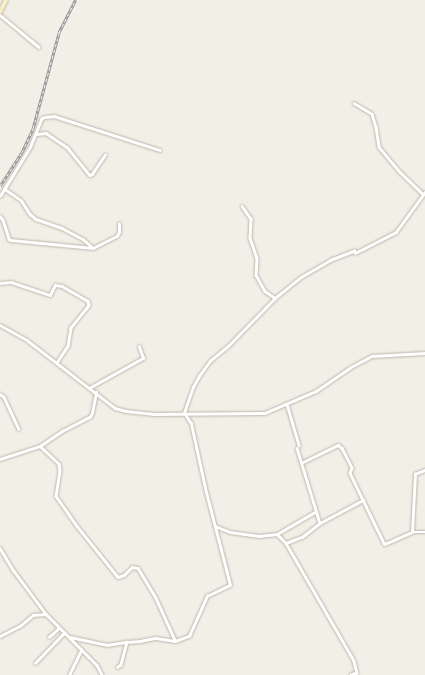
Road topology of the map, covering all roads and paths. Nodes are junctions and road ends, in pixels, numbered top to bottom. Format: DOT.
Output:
graph roads {
  1 [pos="6,0"];
  2 [pos="0,12"];
  3 [pos="0,15"];
  4 [pos="39,47"];
  5 [pos="354,103"];
  6 [pos="35,134"];
  7 [pos="160,150"];
  8 [pos="105,155"];
  9 [pos="5,189"];
  10 [pos="424,193"];
  11 [pos="0,196"];
  12 [pos="242,206"];
  13 [pos="0,216"];
  14 [pos="120,224"];
  15 [pos="93,248"];
  16 [pos="0,283"];
  17 [pos="275,298"];
  18 [pos="0,325"];
  19 [pos="139,347"];
  20 [pos="425,353"];
  21 [pos="57,363"];
  22 [pos="88,389"];
  23 [pos="96,392"];
  24 [pos="0,394"];
  25 [pos="287,404"];
  26 [pos="184,413"];
  27 [pos="19,429"];
  28 [pos="40,446"];
  29 [pos="0,460"];
  30 [pos="303,462"];
  31 [pos="425,470"];
  32 [pos="363,500"];
  33 [pos="315,512"];
  34 [pos="320,523"];
  35 [pos="215,526"];
  36 [pos="412,532"];
  37 [pos="425,532"];
  38 [pos="277,534"];
  39 [pos="286,543"];
  40 [pos="0,548"];
  41 [pos="46,614"];
  42 [pos="59,628"];
  43 [pos="64,634"];
  44 [pos="0,636"];
  45 [pos="49,637"];
  46 [pos="69,637"];
  47 [pos="175,641"];
  48 [pos="127,642"];
  49 [pos="81,650"];
  50 [pos="35,663"];
  51 [pos="118,666"];
  52 [pos="69,675"];
  53 [pos="102,675"];
  54 [pos="351,675"];
  1 -- 2 [label="main road"];
  3 -- 4 [label="street"];
  5 -- 10 [label="street"];
  6 -- 7 [label="street"];
  6 -- 8 [label="street"];
  6 -- 9 [label="street"];
  9 -- 11 [label="street"];
  9 -- 15 [label="street"];
  10 -- 17 [label="street"];
  12 -- 17 [label="street"];
  13 -- 15 [label="street"];
  14 -- 15 [label="street"];
  16 -- 21 [label="street"];
  17 -- 26 [label="street"];
  18 -- 21 [label="street"];
  19 -- 22 [label="street"];
  20 -- 25 [label="street"];
  21 -- 22 [label="street"];
  22 -- 23 [label="street"];
  23 -- 26 [label="street"];
  23 -- 28 [label="street"];
  24 -- 27 [label="street"];
  25 -- 26 [label="street"];
  25 -- 30 [label="street"];
  26 -- 35 [label="street"];
  28 -- 29 [label="street"];
  28 -- 47 [label="street"];
  30 -- 32 [label="street"];
  30 -- 33 [label="street"];
  31 -- 36 [label="street"];
  32 -- 34 [label="street"];
  32 -- 36 [label="street"];
  33 -- 34 [label="street"];
  33 -- 38 [label="street"];
  34 -- 39 [label="street"];
  35 -- 38 [label="street"];
  35 -- 47 [label="street"];
  36 -- 37 [label="street"];
  38 -- 39 [label="street"];
  39 -- 54 [label="street"];
  40 -- 41 [label="street"];
  41 -- 42 [label="street"];
  41 -- 44 [label="street"];
  42 -- 43 [label="street"];
  42 -- 45 [label="street"];
  43 -- 46 [label="street"];
  43 -- 50 [label="street"];
  46 -- 48 [label="street"];
  46 -- 49 [label="street"];
  47 -- 48 [label="street"];
  48 -- 51 [label="street"];
  49 -- 52 [label="street"];
  49 -- 53 [label="street"];
}
